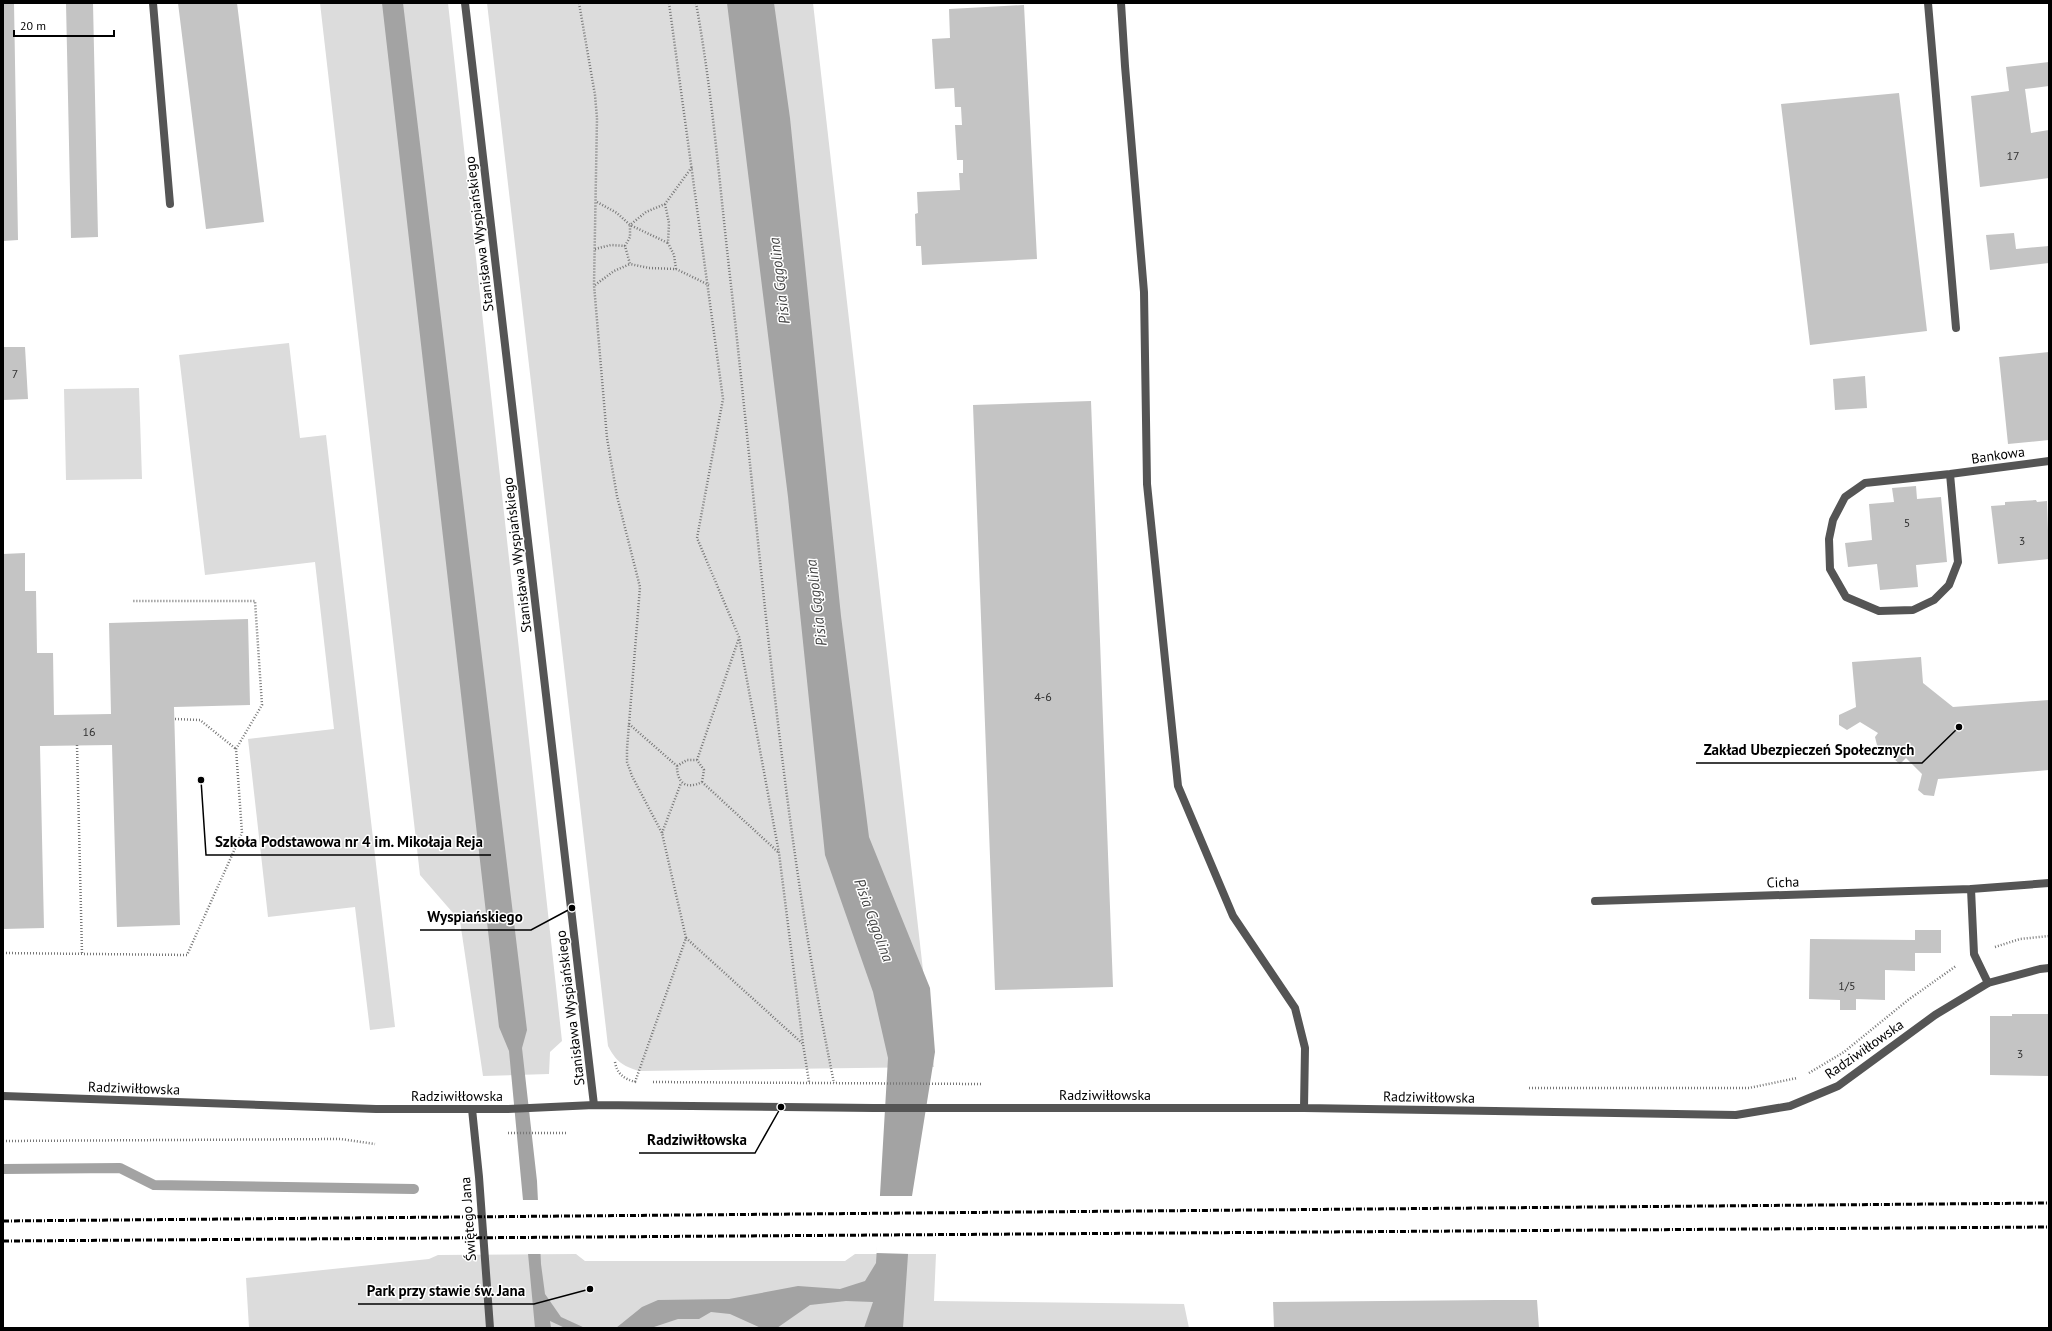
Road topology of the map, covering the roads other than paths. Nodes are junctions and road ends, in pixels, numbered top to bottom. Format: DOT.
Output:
graph roads {
  1 [pos="153,3"];
  2 [pos="465,3"];
  3 [pos="1121,3"];
  4 [pos="1928,3"];
  5 [pos="170,204"];
  6 [pos="1956,328"];
  7 [pos="2049,461"];
  8 [pos="1950,474"];
  9 [pos="2049,883"];
  10 [pos="1971,889"];
  11 [pos="1595,901"];
  12 [pos="2049,968"];
  13 [pos="1988,983"];
  14 [pos="3,1096"];
  15 [pos="594,1105"];
  16 [pos="1304,1108"];
  17 [pos="472,1109"];
  18 [pos="490,1328"];
  1 -- 5 [label="street"];
  2 -- 15 [label="street, Stanisława Wyspiańskiego"];
  3 -- 16 [label="street"];
  4 -- 6 [label="street"];
  7 -- 8 [label="street, Bankowa"];
  8 -- 8 [label="street"];
  9 -- 10 [label="street, Cicha"];
  10 -- 11 [label="street, Cicha"];
  10 -- 13 [label="street"];
  12 -- 13 [label="street, Radziwiłłowska"];
  13 -- 16 [label="street, Radziwiłłowska"];
  14 -- 17 [label="street, Radziwiłłowska"];
  15 -- 16 [label="street, Radziwiłłowska"];
  15 -- 17 [label="street, Radziwiłłowska"];
  17 -- 18 [label="street, Świętego Jana"];
}
